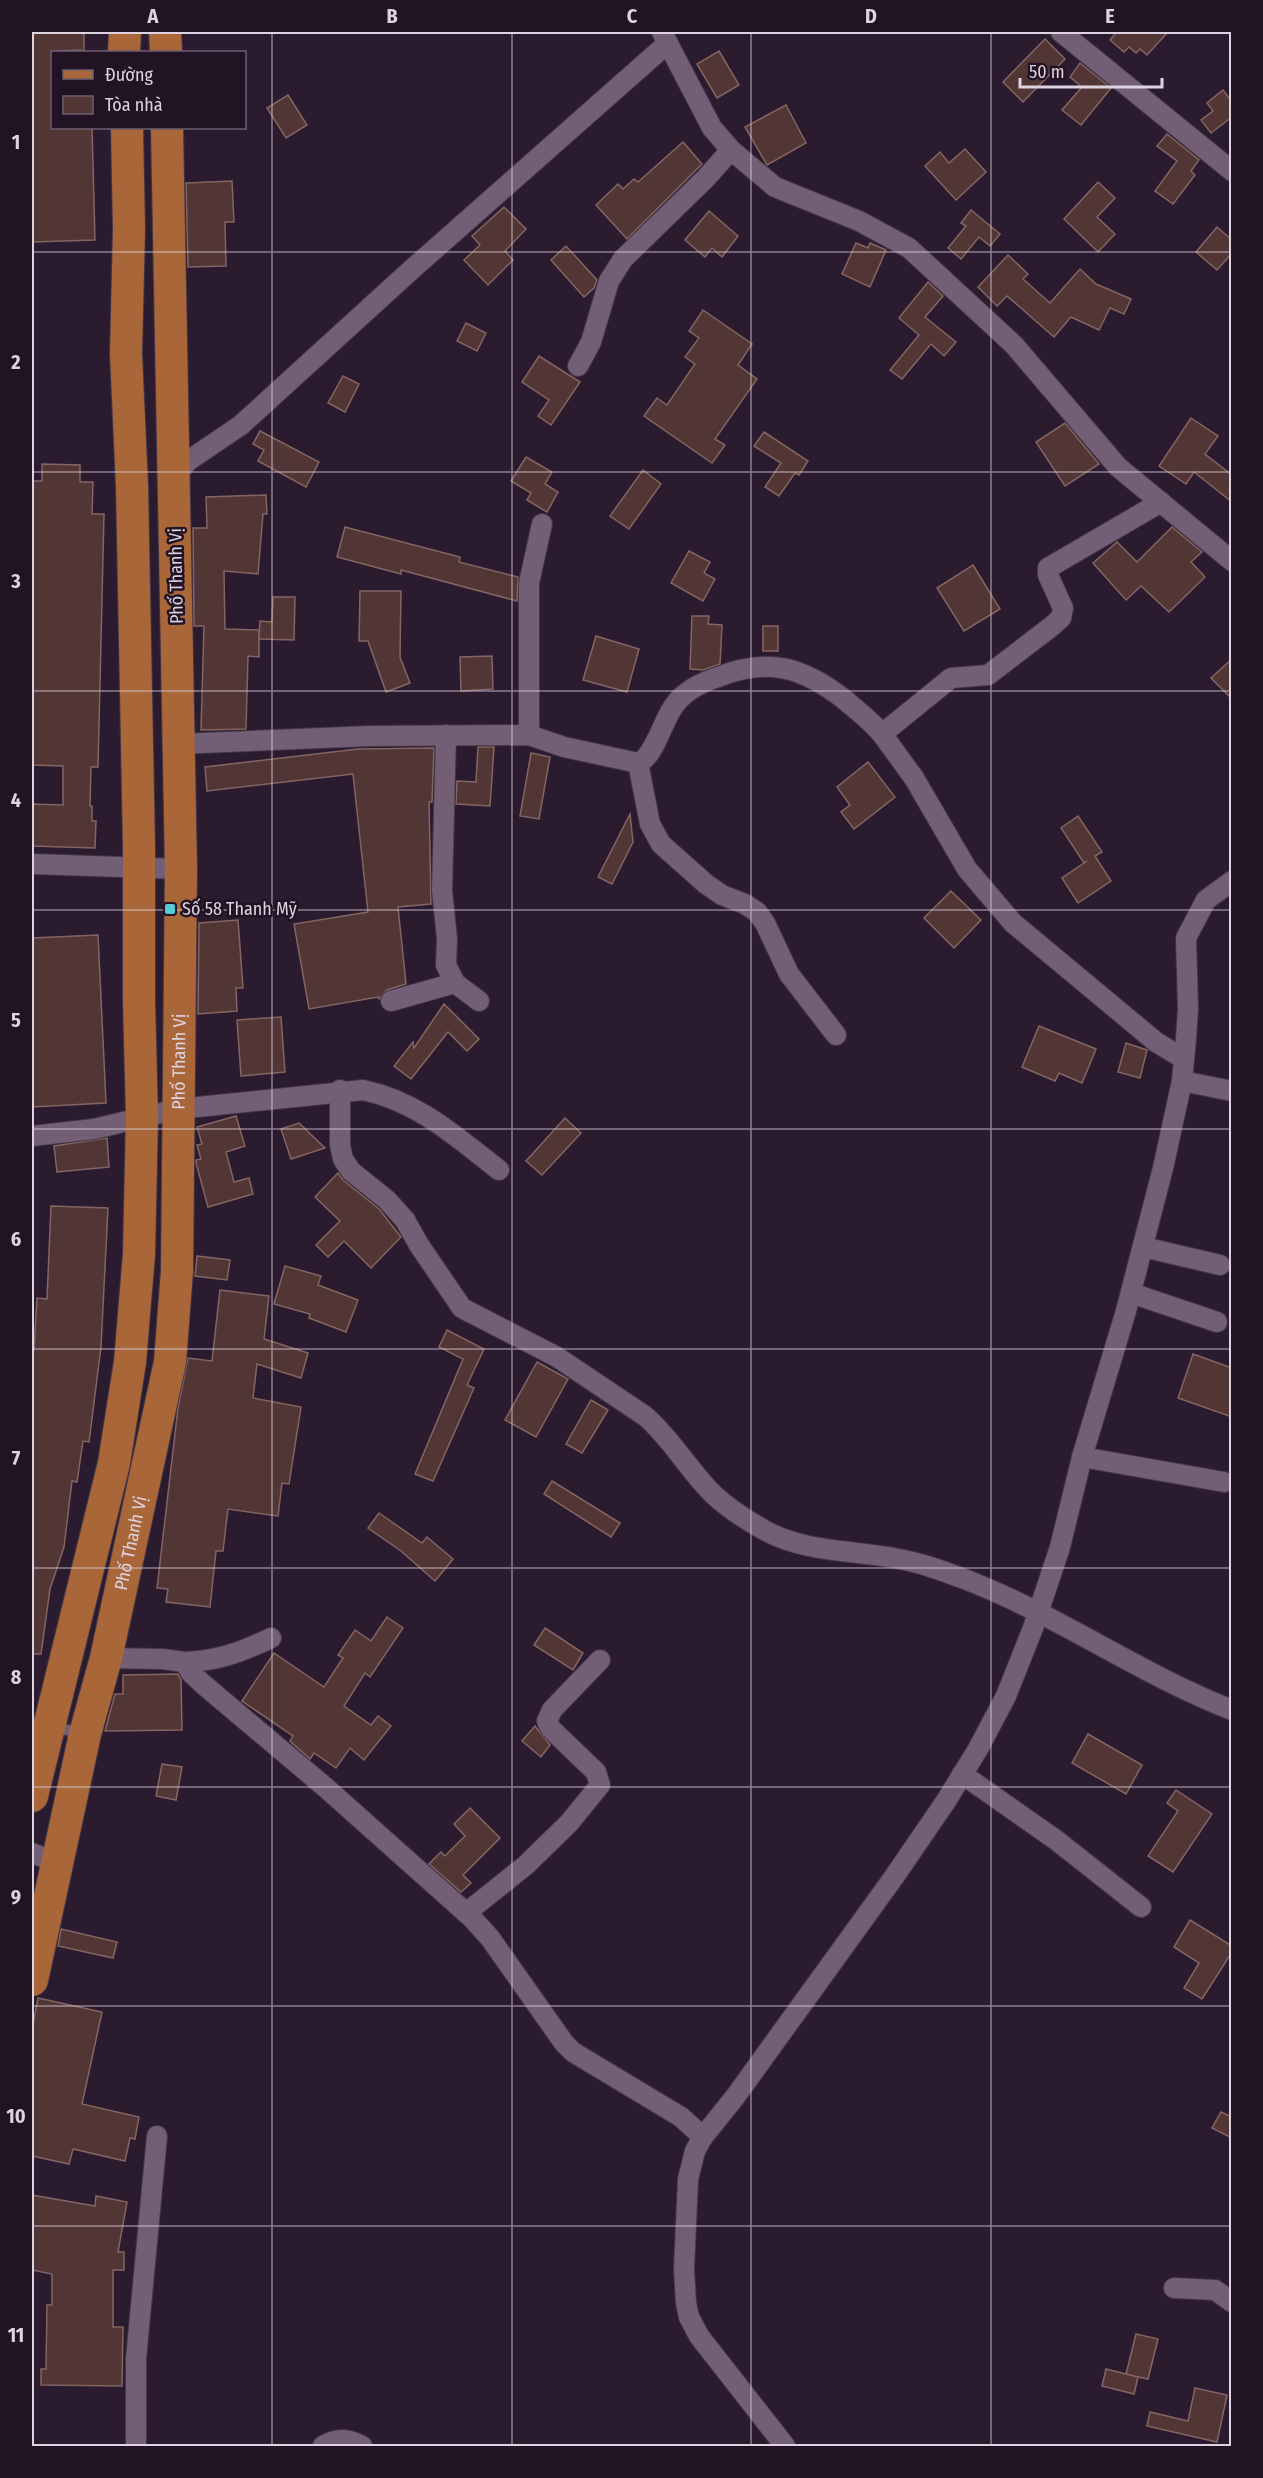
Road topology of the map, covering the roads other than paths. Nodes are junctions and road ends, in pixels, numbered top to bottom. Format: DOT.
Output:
graph roads {
  1 [pos="125,32"];
  2 [pos="165,32"];
  3 [pos="1061,32"];
  4 [pos="665,37"];
  5 [pos="124,51"];
  6 [pos="166,51"];
  7 [pos="127,129"];
  8 [pos="167,129"];
  9 [pos="730,150"];
  10 [pos="1232,171"];
  11 [pos="578,366"];
  12 [pos="175,476"];
  13 [pos="1161,502"];
  14 [pos="542,524"];
  15 [pos="1232,561"];
  16 [pos="882,734"];
  17 [pos="446,735"];
  18 [pos="530,735"];
  19 [pos="178,744"];
  20 [pos="638,763"];
  21 [pos="32,864"];
  22 [pos="140,868"];
  23 [pos="181,869"];
  24 [pos="1232,881"];
  25 [pos="455,984"];
  26 [pos="391,1001"];
  27 [pos="478,1001"];
  28 [pos="836,1035"];
  29 [pos="1184,1059"];
  30 [pos="1182,1080"];
  31 [pos="340,1090"];
  32 [pos="1232,1091"];
  33 [pos="178,1109"];
  34 [pos="142,1117"];
  35 [pos="32,1136"];
  36 [pos="499,1170"];
  37 [pos="1143,1247"];
  38 [pos="1220,1264"];
  39 [pos="1131,1293"];
  40 [pos="1216,1322"];
  41 [pos="1082,1457"];
  42 [pos="1224,1482"];
  43 [pos="1038,1612"];
  44 [pos="271,1638"];
  45 [pos="106,1658"];
  46 [pos="600,1660"];
  47 [pos="185,1662"];
  48 [pos="1232,1710"];
  49 [pos="39,1724"];
  50 [pos="85,1734"];
  51 [pos="962,1774"];
  52 [pos="32,1796"];
  53 [pos="45,1858"];
  54 [pos="1141,1907"];
  55 [pos="466,1913"];
  56 [pos="32,1980"];
  57 [pos="157,2136"];
  58 [pos="703,2137"];
  59 [pos="1174,2288"];
  60 [pos="1232,2302"];
  61 [pos="781,2445"];
  62 [pos="136,2446"];
  63 [pos="322,2446"];
  64 [pos="362,2446"];
  1 -- 5 [label="main road"];
  2 -- 6 [label="main road"];
  3 -- 10 [label="street"];
  4 -- 9 [label="street"];
  4 -- 12 [label="street"];
  7 -- 22 [label="main road, Phố Thanh Vị"];
  8 -- 12 [label="main road, Phố Thanh Vị"];
  9 -- 11 [label="street"];
  9 -- 13 [label="street"];
  12 -- 19 [label="main road, Phố Thanh Vị"];
  13 -- 15 [label="street"];
  13 -- 16 [label="street"];
  14 -- 18 [label="street"];
  16 -- 20 [label="street"];
  16 -- 29 [label="street"];
  17 -- 18 [label="street"];
  17 -- 19 [label="street"];
  17 -- 25 [label="street"];
  18 -- 20 [label="street"];
  19 -- 23 [label="main road, Phố Thanh Vị"];
  20 -- 28 [label="street"];
  21 -- 22 [label="street"];
  22 -- 23 [label="street"];
  22 -- 34 [label="main road, Phố Thanh Vị"];
  23 -- 33 [label="main road, Phố Thanh Vị"];
  24 -- 29 [label="street"];
  25 -- 26 [label="street"];
  25 -- 27 [label="street"];
  29 -- 30 [label="street"];
  30 -- 32 [label="street"];
  30 -- 37 [label="street"];
  31 -- 33 [label="street"];
  31 -- 36 [label="street"];
  31 -- 43 [label="street"];
  33 -- 34 [label="street"];
  33 -- 45 [label="main road, Phố Thanh Vị"];
  34 -- 35 [label="street"];
  34 -- 49 [label="main road, Phố Thanh Vị"];
  37 -- 38 [label="street"];
  37 -- 39 [label="street"];
  39 -- 40 [label="street"];
  39 -- 41 [label="street"];
  41 -- 42 [label="street"];
  41 -- 43 [label="street"];
  43 -- 48 [label="street"];
  43 -- 51 [label="street"];
  44 -- 47 [label="street"];
  45 -- 47 [label="street"];
  45 -- 50 [label="main road, Phố Thanh Vị"];
  46 -- 55 [label="street"];
  47 -- 55 [label="street"];
  49 -- 50 [label="lane"];
  49 -- 52 [label="main road, Phố Thanh Vị"];
  50 -- 53 [label="main road, Phố Thanh Vị"];
  51 -- 54 [label="street"];
  51 -- 58 [label="street"];
  53 -- 56 [label="main road, Phố Thanh Vị"];
  55 -- 58 [label="street"];
  57 -- 62 [label="street"];
  58 -- 61 [label="street"];
  59 -- 60 [label="street"];
  63 -- 64 [label="street"];
}
